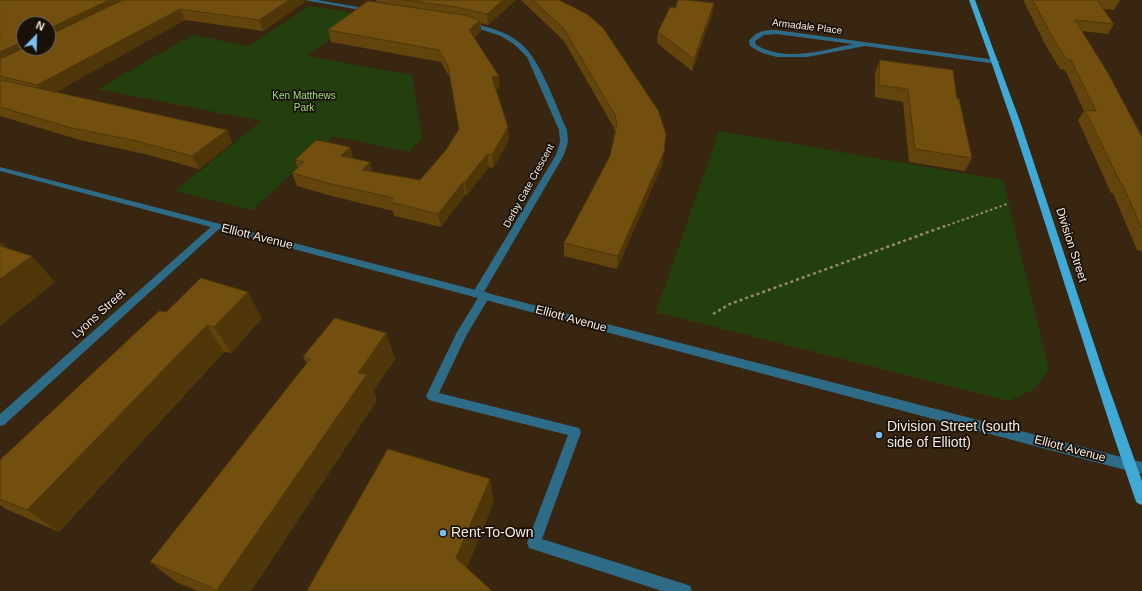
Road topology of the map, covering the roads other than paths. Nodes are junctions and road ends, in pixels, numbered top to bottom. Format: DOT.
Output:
graph roads {
  1 [pos="307,0"];
  2 [pos="972,0"];
  3 [pos="383,11"];
  4 [pos="460,22"];
  5 [pos="865,44"];
  6 [pos="997,62"];
  7 [pos="0,169"];
  8 [pos="216,227"];
  9 [pos="481,295"];
  10 [pos="0,421"];
  11 [pos="1129,465"];
  12 [pos="1142,468"];
  13 [pos="1142,499"];
  14 [pos="685,591"];
  1 -- 3 [label="street"];
  2 -- 6 [label="main road, Division Street"];
  4 -- 9 [label="street, Derby Gate Crescent"];
  5 -- 5 [label="street, Armadale Place"];
  5 -- 6 [label="street, Armadale Place"];
  6 -- 11 [label="main road, Division Street"];
  7 -- 8 [label="street, Elliott Avenue"];
  8 -- 9 [label="street, Elliott Avenue"];
  8 -- 10 [label="street, Lyons Street"];
  9 -- 11 [label="street, Elliott Avenue"];
  9 -- 14 [label="street, Derby Gate Crescent"];
  11 -- 12 [label="street, Elliott Avenue"];
  11 -- 13 [label="main road, Division Street"];
}
